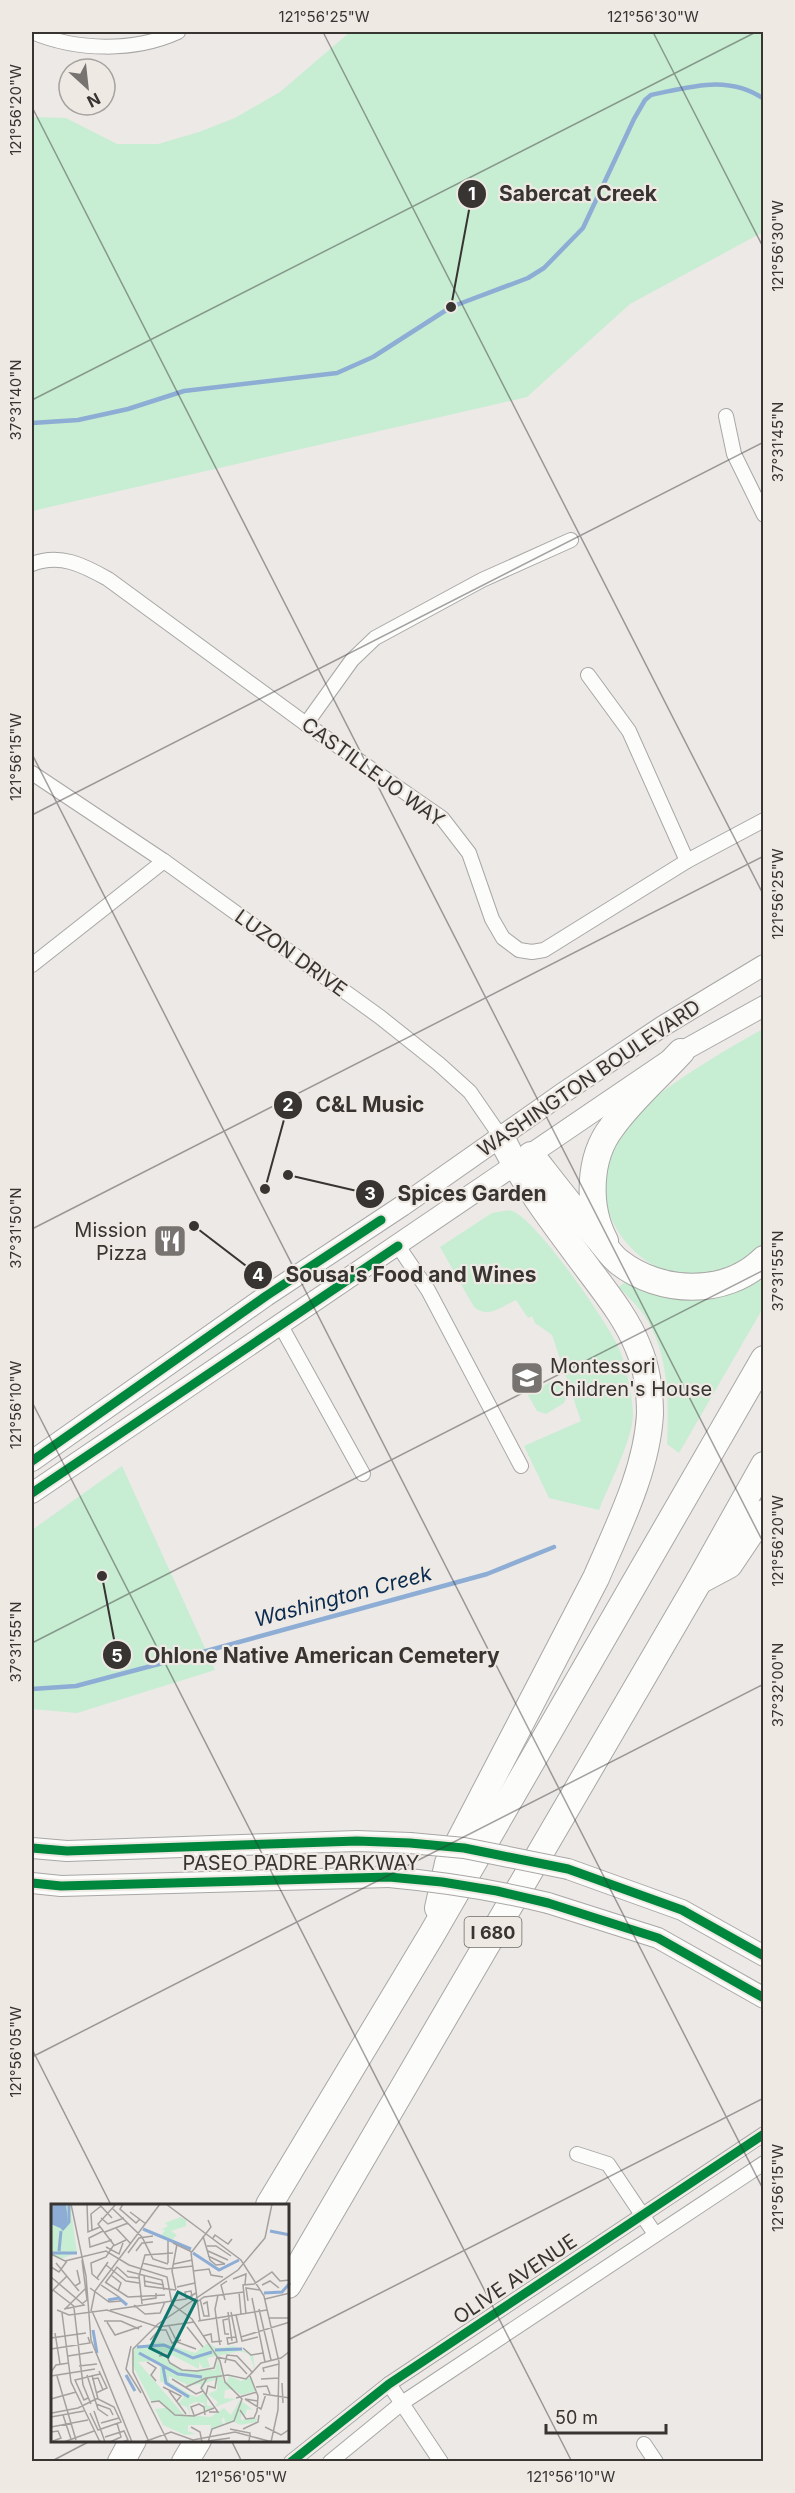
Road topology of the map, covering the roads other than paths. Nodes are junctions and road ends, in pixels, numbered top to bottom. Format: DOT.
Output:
graph roads {
  1 [pos="32,32"];
  2 [pos="178,32"];
  3 [pos="726,416"];
  4 [pos="764,515"];
  5 [pos="571,540"];
  6 [pos="32,564"];
  7 [pos="588,675"];
  8 [pos="306,724"];
  9 [pos="32,773"];
  10 [pos="764,820"];
  11 [pos="164,861"];
  12 [pos="687,861"];
  13 [pos="32,965"];
  14 [pos="764,965"];
  15 [pos="764,1006"];
  16 [pos="681,1052"];
  17 [pos="501,1137"];
  18 [pos="523,1161"];
  19 [pos="398,1246"];
  20 [pos="764,1259"];
  21 [pos="618,1262"];
  22 [pos="281,1326"];
  23 [pos="764,1359"];
  24 [pos="32,1461"];
  25 [pos="764,1465"];
  26 [pos="521,1466"];
  27 [pos="363,1474"];
  28 [pos="32,1493"];
  29 [pos="764,1513"];
  30 [pos="699,1581"];
  31 [pos="32,1848"];
  32 [pos="32,1883"];
  33 [pos="432,1934"];
  34 [pos="764,1956"];
  35 [pos="764,1998"];
  36 [pos="764,2134"];
  37 [pos="577,2154"];
  38 [pos="764,2163"];
  39 [pos="270,2204"];
  40 [pos="642,2215"];
  41 [pos="655,2234"];
  42 [pos="290,2282"];
  43 [pos="389,2384"];
  44 [pos="402,2403"];
  45 [pos="132,2442"];
  46 [pos="197,2442"];
  47 [pos="644,2444"];
  48 [pos="121,2462"];
  49 [pos="185,2462"];
  50 [pos="291,2462"];
  51 [pos="330,2462"];
  52 [pos="441,2462"];
  53 [pos="656,2462"];
  1 -- 2 [label="street"];
  3 -- 4 [label="street"];
  5 -- 8 [label="street"];
  6 -- 8 [label="street, CASTILLEJO WAY"];
  7 -- 12 [label="street"];
  8 -- 12 [label="street, CASTILLEJO WAY"];
  9 -- 11 [label="street, LUZON DRIVE"];
  10 -- 12 [label="street, CASTILLEJO WAY"];
  11 -- 13 [label="street"];
  11 -- 17 [label="street, LUZON DRIVE"];
  14 -- 17 [label="main road, WASHINGTON BOULEVARD"];
  15 -- 16 [label="main road, WASHINGTON BOULEVARD"];
  16 -- 18 [label="main road, WASHINGTON BOULEVARD"];
  16 -- 21 [label="highway"];
  17 -- 18 [label="highway"];
  17 -- 24 [label="main road, WASHINGTON BOULEVARD"];
  18 -- 19 [label="main road, WASHINGTON BOULEVARD"];
  18 -- 21 [label="highway"];
  18 -- 33 [label="highway"];
  19 -- 22 [label="main road, WASHINGTON BOULEVARD"];
  19 -- 26 [label="street"];
  20 -- 21 [label="highway"];
  22 -- 27 [label="street"];
  22 -- 28 [label="main road, WASHINGTON BOULEVARD"];
  23 -- 33 [label="highway, I 680"];
  25 -- 30 [label="highway, I 680"];
  29 -- 30 [label="highway"];
  30 -- 42 [label="highway, I 680"];
  31 -- 34 [label="main road, PASEO PADRE PARKWAY, bridge"];
  32 -- 35 [label="main road, PASEO PADRE PARKWAY, bridge"];
  33 -- 39 [label="highway, I 680"];
  36 -- 40 [label="street, OLIVE AVENUE"];
  37 -- 40 [label="street"];
  38 -- 41 [label="street, OLIVE AVENUE"];
  40 -- 41 [label="street"];
  40 -- 43 [label="street, OLIVE AVENUE"];
  41 -- 44 [label="street, OLIVE AVENUE"];
  43 -- 44 [label="street"];
  43 -- 50 [label="street, OLIVE AVENUE"];
  44 -- 51 [label="street, OLIVE AVENUE"];
  44 -- 52 [label="street"];
  45 -- 48 [label="highway"];
  46 -- 49 [label="highway"];
  47 -- 53 [label="street"];
}
